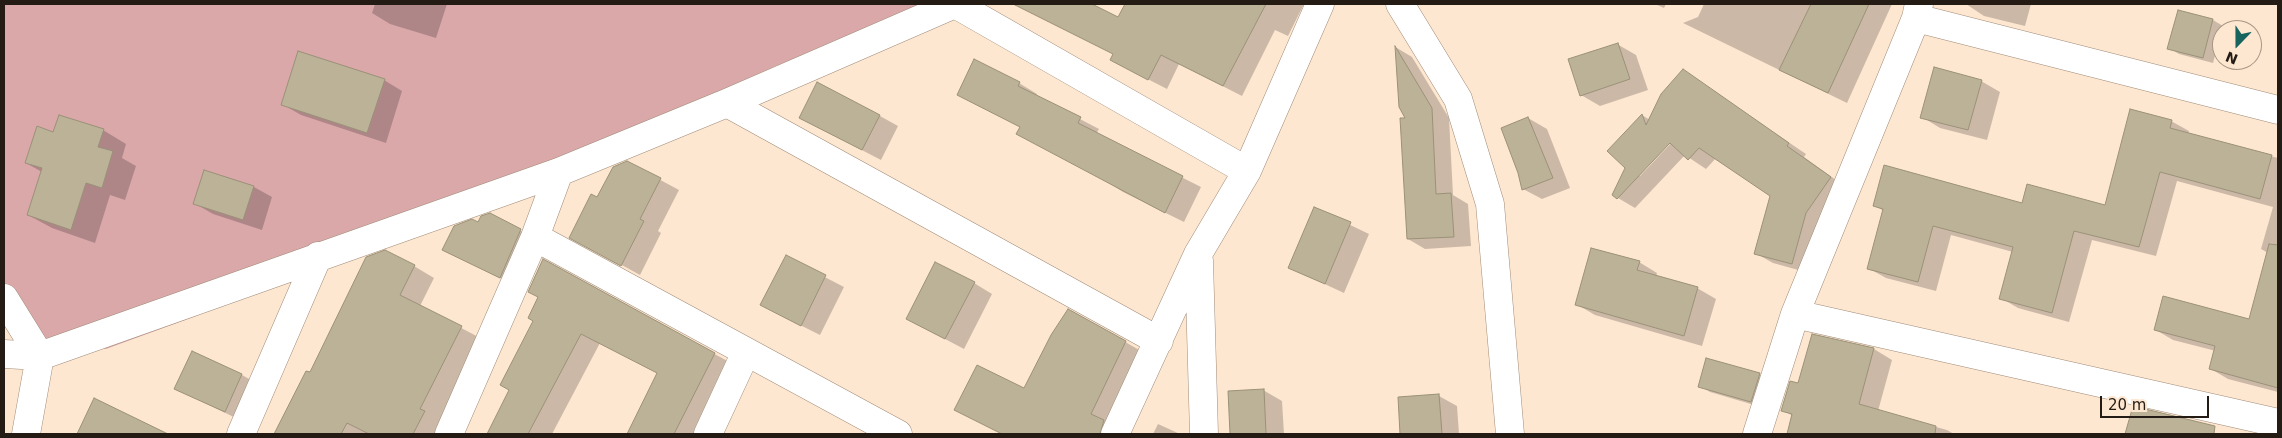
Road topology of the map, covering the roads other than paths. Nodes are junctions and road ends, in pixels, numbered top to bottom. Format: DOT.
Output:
graph roads {
  1 [pos="1320,4"];
  2 [pos="1400,4"];
  3 [pos="1917,11"];
  4 [pos="727,104"];
  5 [pos="2278,110"];
  6 [pos="1247,171"];
  7 [pos="559,172"];
  8 [pos="536,237"];
  9 [pos="1198,254"];
  10 [pos="318,256"];
  11 [pos="4,298"];
  12 [pos="1794,314"];
  13 [pos="1159,340"];
  14 [pos="746,352"];
  15 [pos="4,354"];
  16 [pos="40,356"];
  17 [pos="2278,424"];
  18 [pos="26,434"];
  19 [pos="241,434"];
  20 [pos="448,434"];
  21 [pos="708,434"];
  22 [pos="898,434"];
  23 [pos="1115,434"];
  24 [pos="1204,434"];
  25 [pos="1510,434"];
  26 [pos="1757,434"];
  1 -- 6 [label="street"];
  2 -- 25 [label="street"];
  3 -- 5 [label="street"];
  3 -- 12 [label="street"];
  4 -- 6 [label="street"];
  4 -- 7 [label="street"];
  4 -- 13 [label="street"];
  6 -- 9 [label="street"];
  7 -- 8 [label="street"];
  7 -- 10 [label="street"];
  8 -- 14 [label="street"];
  8 -- 20 [label="street"];
  9 -- 13 [label="street"];
  9 -- 24 [label="street"];
  10 -- 16 [label="street"];
  10 -- 19 [label="street"];
  11 -- 16 [label="street"];
  12 -- 17 [label="street"];
  12 -- 26 [label="street"];
  13 -- 23 [label="street"];
  14 -- 21 [label="street"];
  14 -- 22 [label="street"];
  15 -- 16 [label="street"];
  16 -- 18 [label="street"];
}
